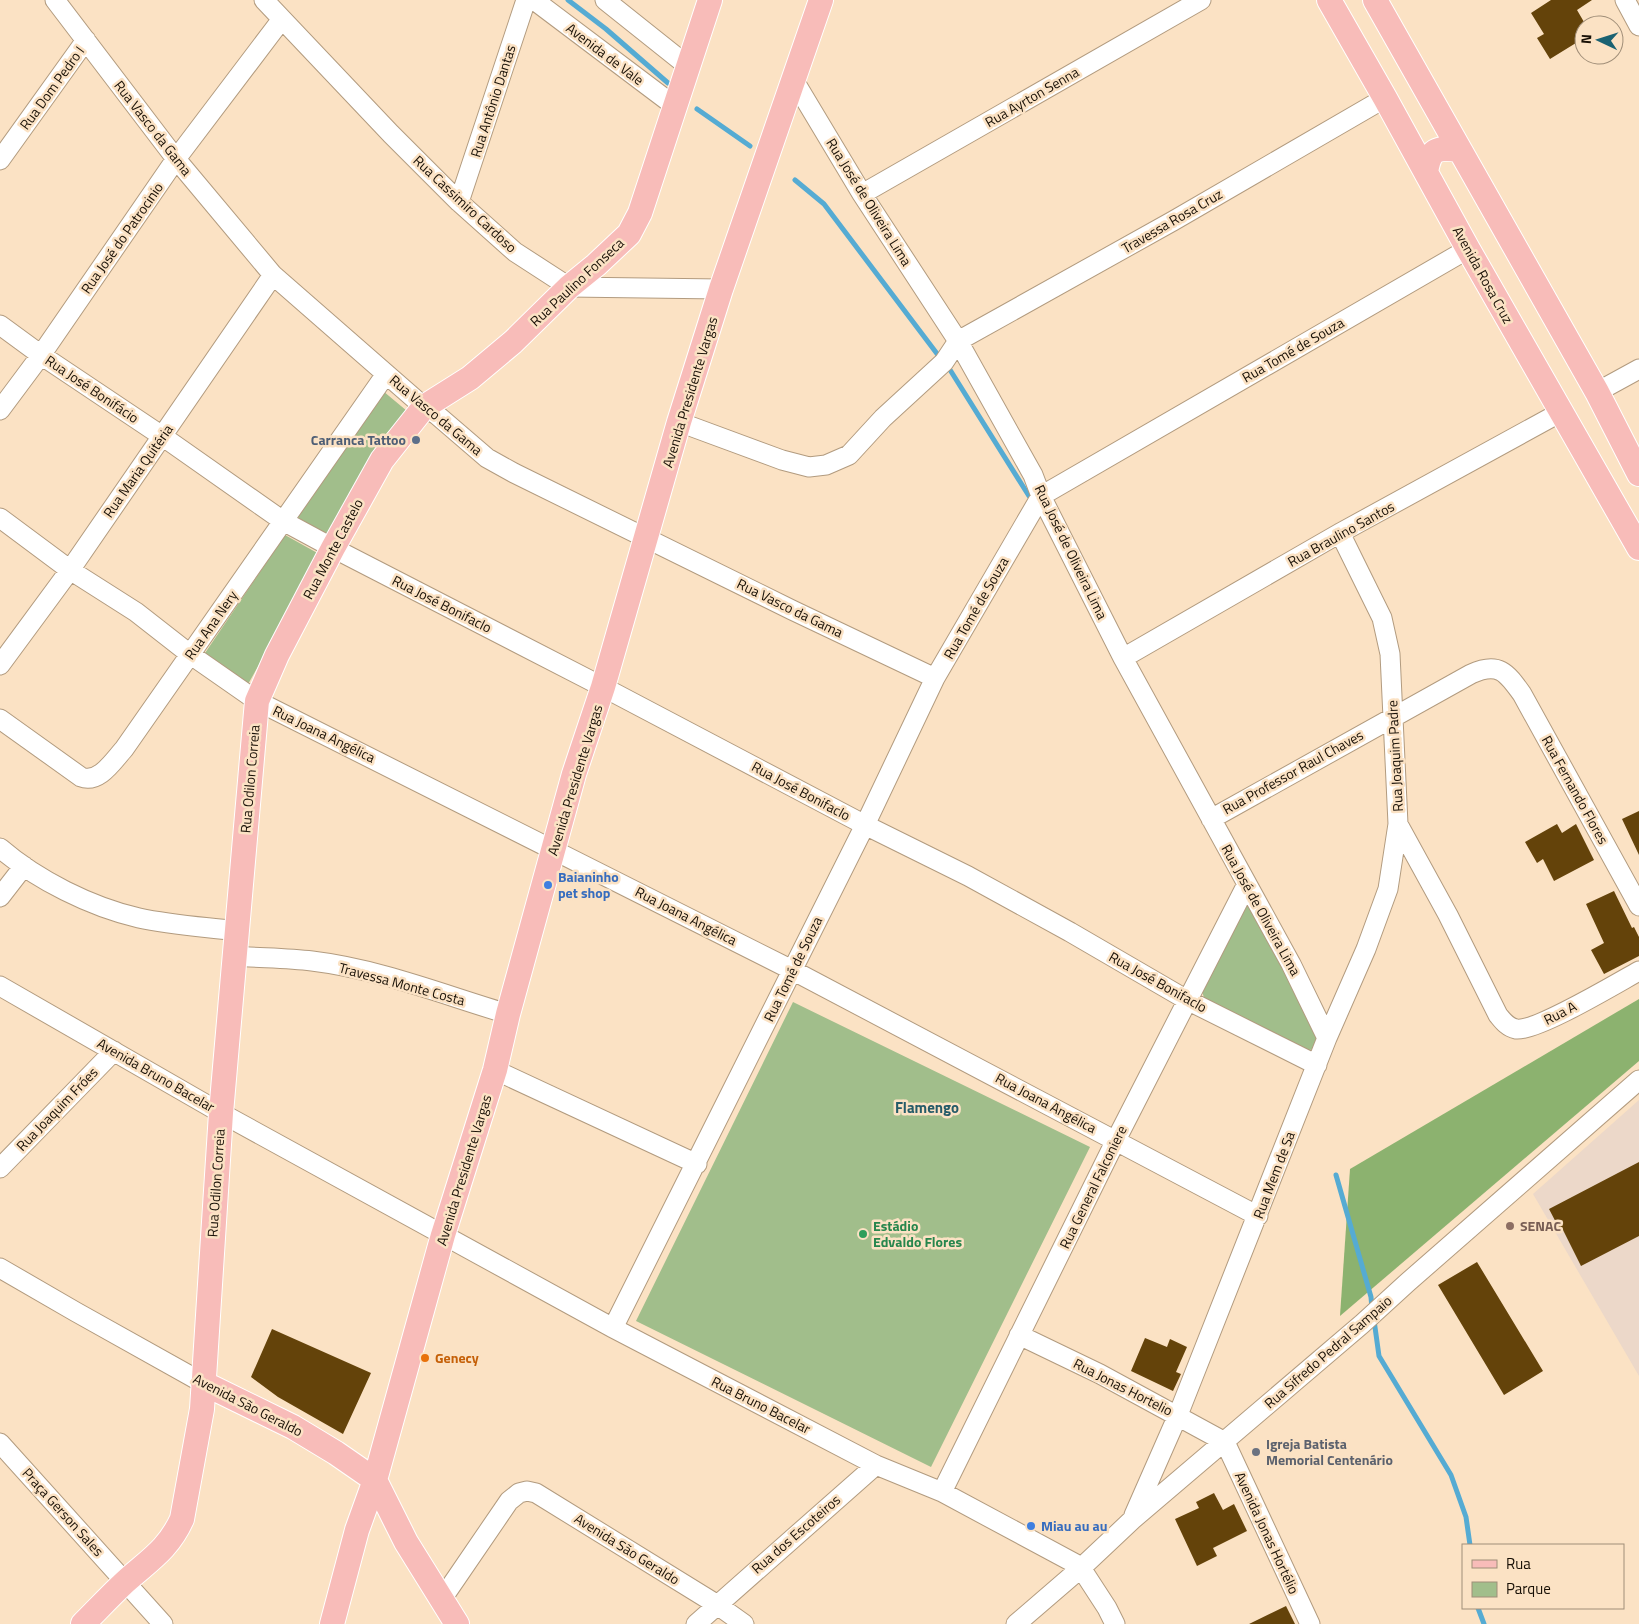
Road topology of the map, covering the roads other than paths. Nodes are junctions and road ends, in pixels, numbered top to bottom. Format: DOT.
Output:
graph roads {
  1 [pos="56,0"];
  2 [pos="264,0"];
  3 [pos="526,0"];
  4 [pos="534,0"];
  5 [pos="604,0"];
  6 [pos="710,0"];
  7 [pos="821,0"];
  8 [pos="1201,0"];
  9 [pos="1329,0"];
  10 [pos="1375,0"];
  11 [pos="1624,0"];
  12 [pos="282,19"];
  13 [pos="1639,26"];
  14 [pos="86,40"];
  15 [pos="689,67"];
  16 [pos="793,79"];
  17 [pos="1385,98"];
  18 [pos="676,107"];
  19 [pos="1459,150"];
  20 [pos="176,159"];
  21 [pos="0,160"];
  22 [pos="1426,172"];
  23 [pos="862,194"];
  24 [pos="459,202"];
  25 [pos="1468,249"];
  26 [pos="273,275"];
  27 [pos="569,287"];
  28 [pos="721,289"];
  29 [pos="0,325"];
  30 [pos="958,341"];
  31 [pos="41,355"];
  32 [pos="1639,369"];
  33 [pos="386,374"];
  34 [pos="1597,392"];
  35 [pos="424,407"];
  36 [pos="0,410"];
  37 [pos="1561,412"];
  38 [pos="679,422"];
  39 [pos="162,436"];
  40 [pos="1634,466"];
  41 [pos="1595,470"];
  42 [pos="1041,496"];
  43 [pos="0,518"];
  44 [pos="283,521"];
  45 [pos="1340,534"];
  46 [pos="646,538"];
  47 [pos="332,548"];
  48 [pos="1639,548"];
  49 [pos="70,570"];
  50 [pos="190,655"];
  51 [pos="1123,658"];
  52 [pos="0,665"];
  53 [pos="1509,675"];
  54 [pos="935,678"];
  55 [pos="604,687"];
  56 [pos="257,701"];
  57 [pos="1392,717"];
  58 [pos="0,719"];
  59 [pos="1211,818"];
  60 [pos="865,824"];
  61 [pos="1398,824"];
  62 [pos="0,848"];
  63 [pos="553,848"];
  64 [pos="24,866"];
  65 [pos="1247,884"];
  66 [pos="0,897"];
  67 [pos="1639,906"];
  68 [pos="237,931"];
  69 [pos="235,956"];
  70 [pos="792,970"];
  71 [pos="1639,971"];
  72 [pos="0,986"];
  73 [pos="1490,998"];
  74 [pos="1187,1000"];
  75 [pos="508,1014"];
  76 [pos="1327,1038"];
  77 [pos="114,1051"];
  78 [pos="1317,1065"];
  79 [pos="495,1070"];
  80 [pos="1639,1080"];
  81 [pos="221,1113"];
  82 [pos="1116,1140"];
  83 [pos="697,1164"];
  84 [pos="0,1168"];
  85 [pos="1258,1216"];
  86 [pos="444,1235"];
  87 [pos="0,1268"];
  88 [pos="613,1328"];
  89 [pos="1019,1335"];
  90 [pos="203,1383"];
  91 [pos="1178,1415"];
  92 [pos="1225,1442"];
  93 [pos="0,1443"];
  94 [pos="876,1465"];
  95 [pos="375,1480"];
  96 [pos="942,1492"];
  97 [pos="1132,1520"];
  98 [pos="1081,1568"];
  99 [pos="125,1582"];
  100 [pos="442,1599"];
  101 [pos="716,1604"];
  102 [pos="83,1624"];
  103 [pos="163,1624"];
  104 [pos="332,1624"];
  105 [pos="457,1624"];
  106 [pos="696,1624"];
  107 [pos="744,1624"];
  108 [pos="1016,1624"];
  109 [pos="1115,1624"];
  110 [pos="1310,1624"];
  1 -- 14 [label="street, Rua Vasco da Gama"];
  2 -- 12 [label="street, Rua Cassimiro Cardoso"];
  3 -- 24 [label="street, Rua Antônio Dantas"];
  4 -- 18 [label="street, Avenida de Vale"];
  5 -- 15 [label="street"];
  6 -- 15 [label="main road, Rua Paulino Fonseca"];
  7 -- 16 [label="main road, Avenida Presidente Vargas"];
  8 -- 23 [label="street, Rua Ayrton Senna"];
  9 -- 17 [label="main road, Avenida Rosa Cruz"];
  10 -- 19 [label="main road"];
  11 -- 13 [label="street"];
  12 -- 20 [label="street, Rua José do Patrocinio"];
  12 -- 24 [label="street, Rua Cassimiro Cardoso"];
  14 -- 20 [label="street, Rua Vasco da Gama"];
  14 -- 21 [label="street, Rua Dom Pedro I"];
  15 -- 18 [label="main road, Rua Paulino Fonseca"];
  16 -- 23 [label="street, Rua José de Oliveira Lima"];
  16 -- 28 [label="main road, Avenida Presidente Vargas"];
  17 -- 22 [label="main road, Avenida Rosa Cruz"];
  17 -- 30 [label="street, Travessa Rosa Cruz"];
  18 -- 27 [label="main road, Rua Paulino Fonseca"];
  19 -- 22 [label="main road"];
  19 -- 34 [label="main road"];
  20 -- 26 [label="street, Rua Vasco da Gama"];
  20 -- 31 [label="street, Rua José do Patrocinio"];
  22 -- 25 [label="main road, Avenida Rosa Cruz"];
  23 -- 30 [label="street, Rua José de Oliveira Lima"];
  24 -- 27 [label="street, Rua Cassimiro Cardoso"];
  25 -- 37 [label="main road, Avenida Rosa Cruz"];
  25 -- 42 [label="street, Rua Tomé de Souza"];
  26 -- 33 [label="street, Rua Vasco da Gama"];
  26 -- 39 [label="street, Rua Maria Quitéria"];
  27 -- 28 [label="street"];
  27 -- 35 [label="main road, Rua Paulino Fonseca"];
  28 -- 38 [label="main road, Avenida Presidente Vargas"];
  29 -- 31 [label="street, Rua José Bonifácio"];
  30 -- 38 [label="street"];
  30 -- 42 [label="street, Rua José de Oliveira Lima"];
  31 -- 36 [label="street, Rua José do Patrocinio"];
  31 -- 39 [label="street, Rua José Bonifácio"];
  32 -- 34 [label="street"];
  33 -- 35 [label="street, Rua Vasco da Gama"];
  33 -- 44 [label="street, Rua Ana Nery"];
  34 -- 40 [label="main road"];
  35 -- 46 [label="street, Rua Vasco da Gama"];
  35 -- 47 [label="main road, Rua Monte Castelo"];
  37 -- 41 [label="main road, Avenida Rosa Cruz"];
  37 -- 45 [label="street, Rua Braulino Santos"];
  38 -- 46 [label="main road, Avenida Presidente Vargas"];
  39 -- 44 [label="street, Rua José Bonifácio"];
  39 -- 49 [label="street, Rua Maria Quitéria"];
  40 -- 41 [label="main road"];
  41 -- 48 [label="main road, Avenida Rosa Cruz"];
  42 -- 51 [label="street, Rua José de Oliveira Lima"];
  42 -- 54 [label="street, Rua Tomé de Souza"];
  43 -- 49 [label="street, Rua Joana Angélica"];
  44 -- 47 [label="street, Rua José Bonifaclo"];
  44 -- 50 [label="street, Rua Ana Nery"];
  45 -- 51 [label="street, Rua Braulino Santos"];
  45 -- 57 [label="street, Rua Joaquim Padre"];
  46 -- 54 [label="street, Rua Vasco da Gama"];
  46 -- 55 [label="main road, Avenida Presidente Vargas"];
  47 -- 55 [label="street, Rua José Bonifaclo"];
  47 -- 56 [label="main road, Rua Monte Castelo"];
  49 -- 50 [label="street, Rua Joana Angélica"];
  49 -- 52 [label="street, Rua Maria Quitéria"];
  50 -- 56 [label="street, Rua Joana Angélica"];
  50 -- 58 [label="street, Rua Ana Nery"];
  51 -- 59 [label="street, Rua José de Oliveira Lima"];
  53 -- 57 [label="street, Rua Professor Raul Chaves"];
  53 -- 67 [label="street, Rua Fernando Flores"];
  54 -- 60 [label="street, Rua Tomé de Souza"];
  55 -- 60 [label="street, Rua José Bonifaclo"];
  55 -- 63 [label="main road, Avenida Presidente Vargas"];
  56 -- 63 [label="street, Rua Joana Angélica"];
  56 -- 68 [label="main road, Rua Odilon Correia"];
  57 -- 59 [label="street, Rua Professor Raul Chaves"];
  57 -- 61 [label="street, Rua Joaquim Padre"];
  59 -- 65 [label="street, Rua José de Oliveira Lima"];
  60 -- 70 [label="street, Rua Tomé de Souza"];
  60 -- 74 [label="street, Rua José Bonifaclo"];
  61 -- 73 [label="street, Rua Joaquim Padre"];
  61 -- 76 [label="street, Rua Mem de Sa"];
  62 -- 64 [label="street"];
  63 -- 70 [label="street, Rua Joana Angélica"];
  63 -- 75 [label="main road, Avenida Presidente Vargas"];
  64 -- 66 [label="street"];
  64 -- 68 [label="street"];
  65 -- 74 [label="street, Rua General Falconiere"];
  65 -- 76 [label="street, Rua José de Oliveira Lima"];
  68 -- 69 [label="main road, Rua Odilon Correia"];
  69 -- 75 [label="street, Travessa Monte Costa"];
  69 -- 81 [label="main road, Rua Odilon Correia"];
  70 -- 82 [label="street, Rua Joana Angélica"];
  70 -- 83 [label="street, Rua Tomé de Souza"];
  71 -- 73 [label="street, Rua A"];
  72 -- 77 [label="street, Avenida Bruno Bacelar"];
  74 -- 78 [label="street, Rua José Bonifaclo"];
  74 -- 82 [label="street, Rua General Falconiere"];
  75 -- 79 [label="main road, Avenida Presidente Vargas"];
  76 -- 78 [label="street, Rua Mem de Sa"];
  77 -- 81 [label="street, Avenida Bruno Bacelar"];
  77 -- 84 [label="street, Rua Joaquim Fróes"];
  78 -- 85 [label="street, Rua Mem de Sa"];
  79 -- 83 [label="street"];
  79 -- 86 [label="main road, Avenida Presidente Vargas"];
  80 -- 92 [label="street, Rua Sifredo Pedral Sampaio"];
  81 -- 86 [label="street, Avenida Bruno Bacelar"];
  81 -- 90 [label="main road, Rua Odilon Correia"];
  82 -- 85 [label="street, Rua Joana Angélica"];
  82 -- 89 [label="street, Rua General Falconiere"];
  83 -- 88 [label="street, Rua Tomé de Souza"];
  85 -- 91 [label="street, Rua Mem de Sa"];
  86 -- 88 [label="street, Rua Bruno Bacelar"];
  86 -- 95 [label="main road, Avenida Presidente Vargas"];
  87 -- 90 [label="street, Avenida São Geraldo"];
  88 -- 94 [label="street, Rua Bruno Bacelar"];
  89 -- 91 [label="street, Rua Jonas Hortelio"];
  89 -- 96 [label="street, Rua General Falconiere"];
  90 -- 95 [label="main road, Avenida São Geraldo"];
  90 -- 99 [label="main road, Rua Odilon Correia"];
  91 -- 92 [label="street, Rua Jonas Hortelio"];
  91 -- 97 [label="street, Rua Mem de Sa"];
  92 -- 97 [label="street, Rua Sifredo Pedral Sampaio"];
  92 -- 110 [label="street, Avenida Jonas Hortélio"];
  93 -- 99 [label="street, Praça Gerson Sales"];
  94 -- 96 [label="street, Rua Bruno Bacelar"];
  94 -- 101 [label="street, Rua dos Escoteiros"];
  95 -- 100 [label="main road, Avenida São Geraldo"];
  95 -- 104 [label="main road, Avenida Presidente Vargas"];
  96 -- 98 [label="street, Rua Bruno Bacelar"];
  97 -- 98 [label="street, Rua Sifredo Pedral Sampaio"];
  98 -- 108 [label="street, Rua Sifredo Pedral Sampaio"];
  98 -- 109 [label="street"];
  99 -- 102 [label="main road, Rua Odilon Correia"];
  99 -- 103 [label="street"];
  100 -- 101 [label="street, Avenida São Geraldo"];
  100 -- 105 [label="main road, Avenida São Geraldo"];
  101 -- 106 [label="street, Rua dos Escoteiros"];
  101 -- 107 [label="street"];
}
